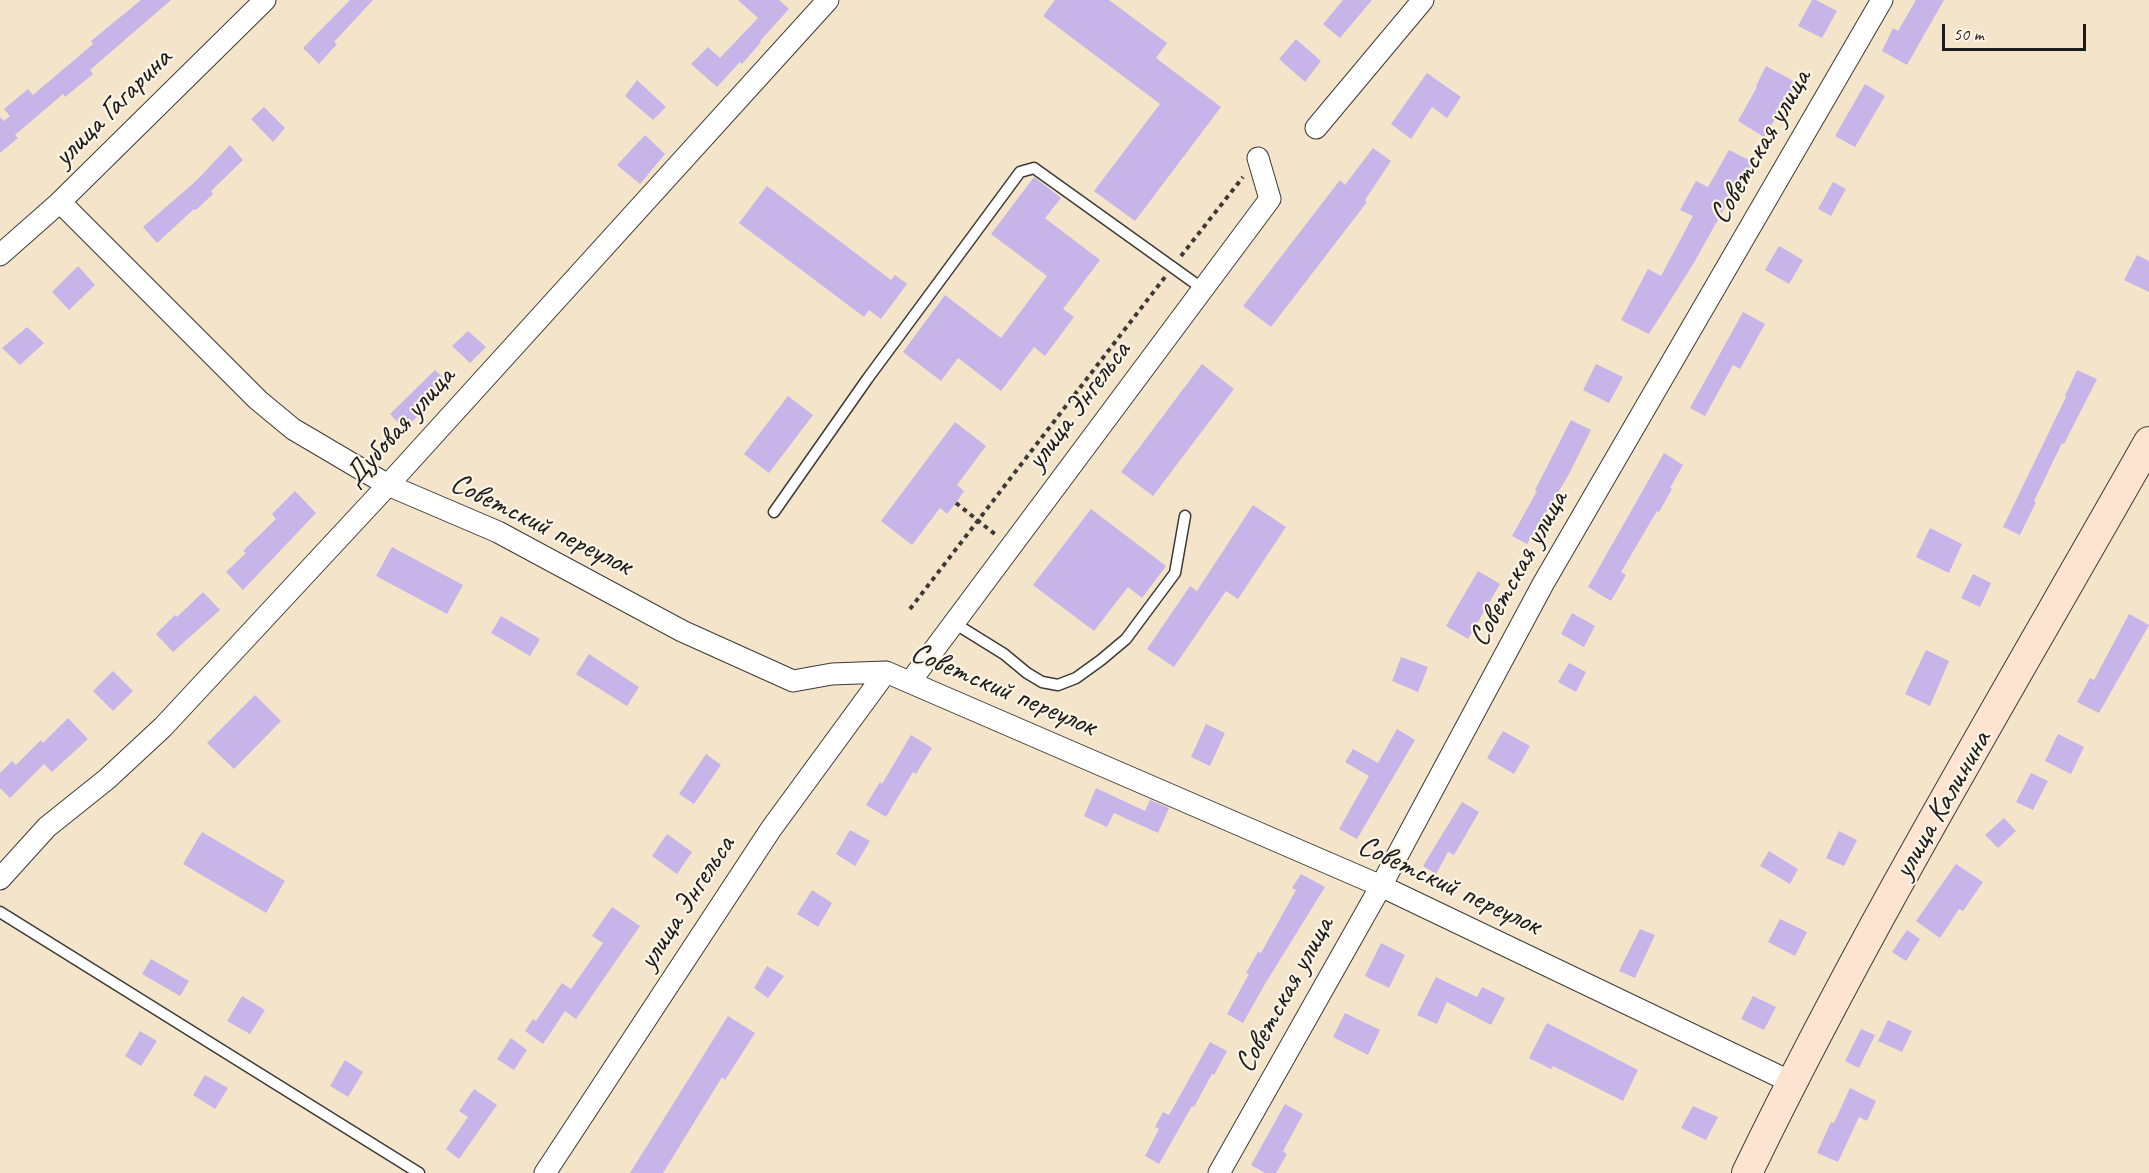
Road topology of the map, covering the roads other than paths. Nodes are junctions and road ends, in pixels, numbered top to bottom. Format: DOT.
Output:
graph roads {
  1 [pos="265,0"];
  2 [pos="828,0"];
  3 [pos="1423,0"];
  4 [pos="1882,0"];
  5 [pos="1316,128"];
  6 [pos="1258,158"];
  7 [pos="60,202"];
  8 [pos="0,255"];
  9 [pos="1203,289"];
  10 [pos="2149,442"];
  11 [pos="388,485"];
  12 [pos="774,512"];
  13 [pos="1185,516"];
  14 [pos="954,624"];
  15 [pos="886,672"];
  16 [pos="910,682"];
  17 [pos="0,879"];
  18 [pos="1381,886"];
  19 [pos="0,912"];
  20 [pos="1791,1082"];
  21 [pos="419,1173"];
  22 [pos="545,1173"];
  23 [pos="1219,1173"];
  24 [pos="1747,1173"];
  1 -- 7 [label="street, улица Гагарина"];
  2 -- 11 [label="street, Дубовая улица"];
  3 -- 5 [label="street"];
  4 -- 18 [label="street, Советская улица"];
  6 -- 9 [label="street, улица Энгельса"];
  7 -- 8 [label="street, улица Гагарина"];
  7 -- 11 [label="street, Советский переулок"];
  9 -- 12 [label="lane"];
  9 -- 14 [label="street, улица Энгельса"];
  10 -- 20 [label="street, улица Калинина"];
  11 -- 15 [label="street, Советский переулок"];
  11 -- 17 [label="street, Дубовая улица"];
  13 -- 14 [label="lane"];
  14 -- 16 [label="street, улица Энгельса"];
  15 -- 16 [label="street, Советский переулок"];
  15 -- 22 [label="street, улица Энгельса"];
  16 -- 18 [label="street, Советский переулок"];
  18 -- 20 [label="street, Советский переулок"];
  18 -- 23 [label="street, Советская улица"];
  19 -- 21 [label="lane"];
  20 -- 24 [label="street, улица Калинина"];
}
